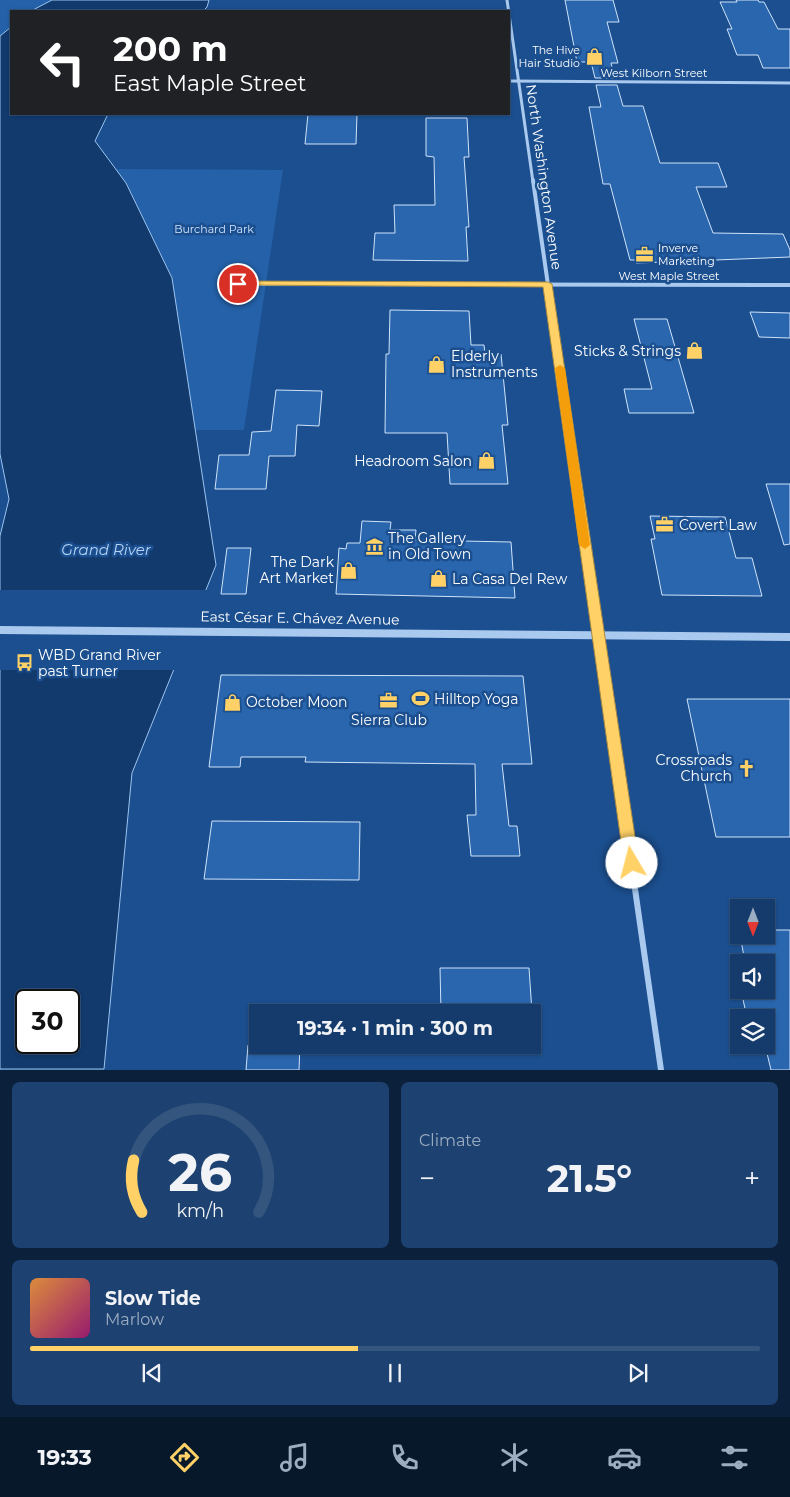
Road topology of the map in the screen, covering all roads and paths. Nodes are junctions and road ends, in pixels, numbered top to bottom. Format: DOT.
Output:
graph roads {
  1 [pos="510,22"];
  2 [pos="510,82"];
  3 [pos="518,82"];
  4 [pos="790,83"];
  5 [pos="220,284"];
  6 [pos="548,284"];
  7 [pos="790,285"];
  8 [pos="0,630"];
  9 [pos="599,636"];
  10 [pos="790,637"];
  11 [pos="661,1070"];
  1 -- 3 [label="street, North Washington Avenue"];
  2 -- 3 [label="street, West Kilborn Street"];
  3 -- 4 [label="street, West Kilborn Street"];
  3 -- 6 [label="street, North Washington Avenue"];
  5 -- 6 [label="street, West Maple Street"];
  6 -- 7 [label="street, West Maple Street"];
  6 -- 9 [label="street, North Washington Avenue"];
  8 -- 9 [label="street, East César E. Chávez Avenue"];
  9 -- 10 [label="street, East César E. Chávez Avenue"];
  9 -- 11 [label="street, North Washington Avenue"];
}
